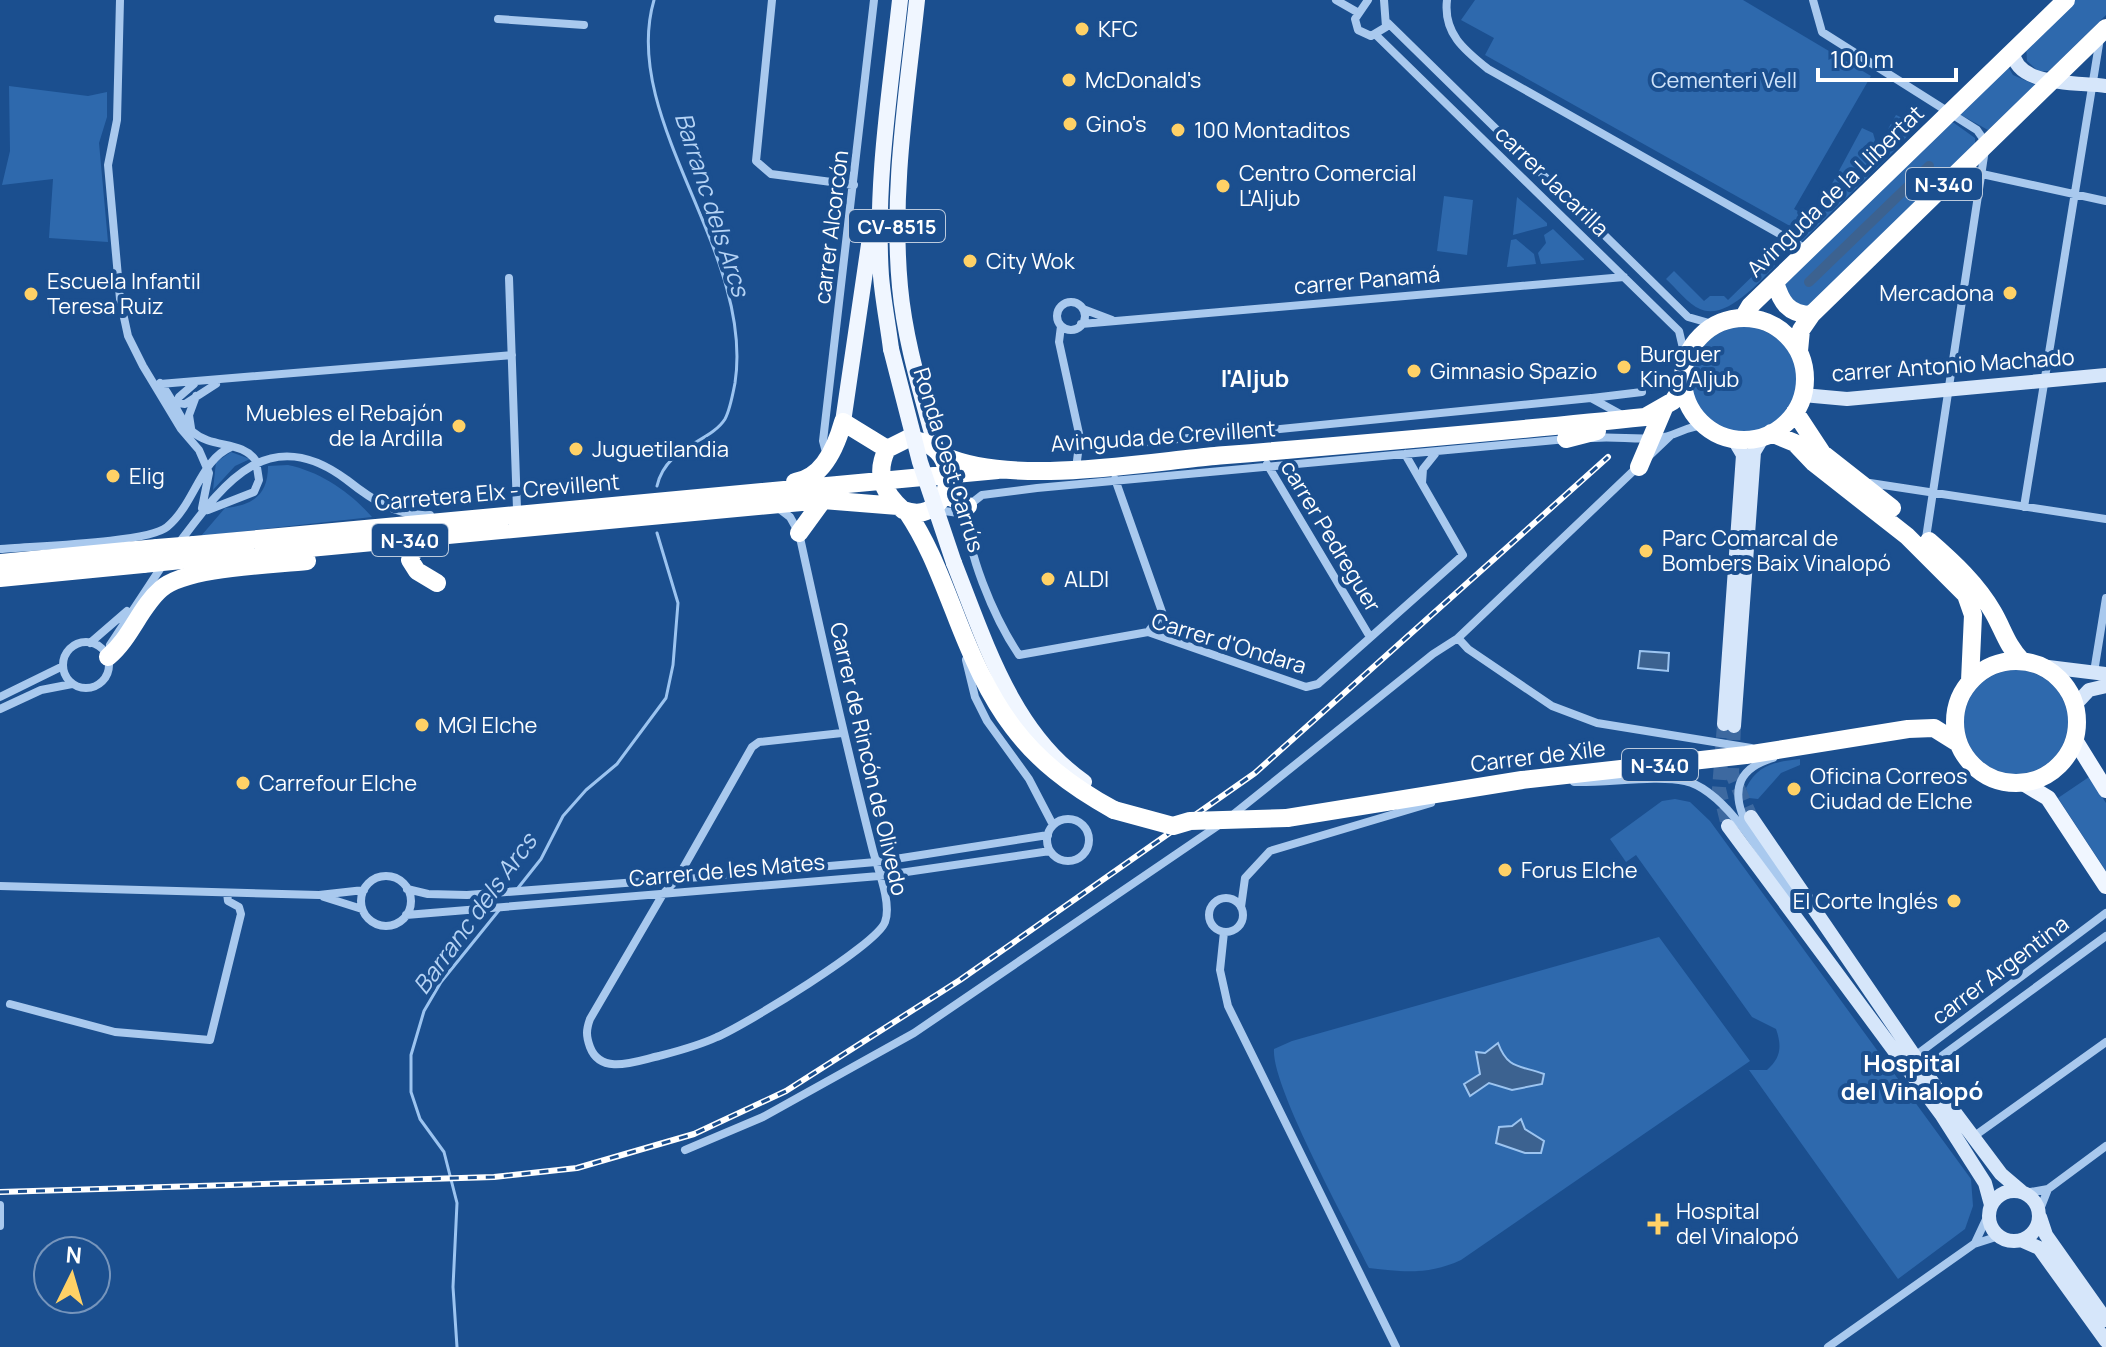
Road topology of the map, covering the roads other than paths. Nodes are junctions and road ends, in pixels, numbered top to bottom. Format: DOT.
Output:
graph roads {
  1 [pos="120,0"];
  2 [pos="772,0"];
  3 [pos="874,0"];
  4 [pos="900,0"];
  5 [pos="917,0"];
  6 [pos="1336,0"];
  7 [pos="1384,0"];
  8 [pos="1447,0"];
  9 [pos="1813,0"];
  10 [pos="2066,0"];
  11 [pos="1366,2"];
  12 [pos="1357,12"];
  13 [pos="1386,12"];
  14 [pos="498,19"];
  15 [pos="1388,23"];
  16 [pos="584,25"];
  17 [pos="2103,31"];
  18 [pos="1377,36"];
  19 [pos="2013,51"];
  20 [pos="2052,79"];
  21 [pos="2099,85"];
  22 [pos="1949,113"];
  23 [pos="883,140"];
  24 [pos="1986,143"];
  25 [pos="1982,174"];
  26 [pos="854,185"];
  27 [pos="2075,194"];
  28 [pos="2106,201"];
  29 [pos="1808,250"];
  30 [pos="1635,265"];
  31 [pos="1624,277"];
  32 [pos="509,278"];
  33 [pos="1775,282"];
  34 [pos="1083,309"];
  35 [pos="1811,315"];
  36 [pos="1743,318"];
  37 [pos="1113,320"];
  38 [pos="1081,324"];
  39 [pos="1716,325"];
  40 [pos="1066,328"];
  41 [pos="1799,351"];
  42 [pos="512,355"];
  43 [pos="1686,361"];
  44 [pos="2106,375"];
  45 [pos="227,380"];
  46 [pos="2044,380"];
  47 [pos="194,384"];
  48 [pos="1684,385"];
  49 [pos="160,388"];
  50 [pos="1948,389"];
  51 [pos="1642,392"];
  52 [pos="196,396"];
  53 [pos="1591,398"];
  54 [pos="176,404"];
  55 [pos="1799,404"];
  56 [pos="1664,408"];
  57 [pos="826,413"];
  58 [pos="174,416"];
  59 [pos="843,422"];
  60 [pos="1706,425"];
  61 [pos="1641,430"];
  62 [pos="193,433"];
  63 [pos="1767,435"];
  64 [pos="1080,438"];
  65 [pos="1733,438"];
  66 [pos="1566,439"];
  67 [pos="231,447"];
  68 [pos="887,449"];
  69 [pos="1398,450"];
  70 [pos="1441,451"];
  71 [pos="943,459"];
  72 [pos="1265,459"];
  73 [pos="256,461"];
  74 [pos="822,465"];
  75 [pos="1639,467"];
  76 [pos="207,468"];
  77 [pos="1076,468"];
  78 [pos="1113,474"];
  79 [pos="1854,477"];
  80 [pos="880,479"];
  81 [pos="1422,484"];
  82 [pos="741,493"];
  83 [pos="945,494"];
  84 [pos="1933,494"];
  85 [pos="823,500"];
  86 [pos="705,504"];
  87 [pos="774,505"];
  88 [pos="600,507"];
  89 [pos="2024,507"];
  90 [pos="517,509"];
  91 [pos="902,509"];
  92 [pos="932,509"];
  93 [pos="967,510"];
  94 [pos="629,511"];
  95 [pos="199,516"];
  96 [pos="2106,519"];
  97 [pos="527,529"];
  98 [pos="799,533"];
  99 [pos="1926,538"];
  100 [pos="430,544"];
  101 [pos="0,551"];
  102 [pos="193,552"];
  103 [pos="64,557"];
  104 [pos="0,563"];
  105 [pos="97,569"];
  106 [pos="0,578"];
  107 [pos="437,583"];
  108 [pos="0,587"];
  109 [pos="2106,598"];
  110 [pos="133,605"];
  111 [pos="955,613"];
  112 [pos="1162,613"];
  113 [pos="2104,620"];
  114 [pos="1148,632"];
  115 [pos="1370,637"];
  116 [pos="1458,638"];
  117 [pos="1172,640"];
  118 [pos="90,643"];
  119 [pos="107,655"];
  120 [pos="2031,663"];
  121 [pos="63,666"];
  122 [pos="2100,673"];
  123 [pos="1970,681"];
  124 [pos="72,684"];
  125 [pos="2106,686"];
  126 [pos="0,697"];
  127 [pos="2075,705"];
  128 [pos="0,709"];
  129 [pos="842,733"];
  130 [pos="1884,733"];
  131 [pos="2075,740"];
  132 [pos="1958,743"];
  133 [pos="1767,751"];
  134 [pos="1522,780"];
  135 [pos="2023,783"];
  136 [pos="1459,790"];
  137 [pos="2106,790"];
  138 [pos="1112,805"];
  139 [pos="1310,815"];
  140 [pos="1751,817"];
  141 [pos="1053,825"];
  142 [pos="1728,826"];
  143 [pos="1048,835"];
  144 [pos="1050,851"];
  145 [pos="876,862"];
  146 [pos="879,876"];
  147 [pos="0,879"];
  148 [pos="677,879"];
  149 [pos="0,886"];
  150 [pos="17,886"];
  151 [pos="2106,886"];
  152 [pos="407,889"];
  153 [pos="364,890"];
  154 [pos="227,893"];
  155 [pos="663,894"];
  156 [pos="319,895"];
  157 [pos="1241,907"];
  158 [pos="362,909"];
  159 [pos="2106,913"];
  160 [pos="406,915"];
  161 [pos="1224,932"];
  162 [pos="2106,936"];
  163 [pos="1870,994"];
  164 [pos="10,1004"];
  165 [pos="1869,1012"];
  166 [pos="2106,1042"];
  167 [pos="1915,1056"];
  168 [pos="1924,1069"];
  169 [pos="1973,1137"];
  170 [pos="2106,1146"];
  171 [pos="685,1150"];
  172 [pos="2048,1189"];
  173 [pos="2023,1192"];
  174 [pos="0,1206"];
  175 [pos="1990,1209"];
  176 [pos="2040,1214"];
  177 [pos="0,1226"];
  178 [pos="1999,1236"];
  179 [pos="2021,1240"];
  180 [pos="1974,1244"];
  181 [pos="2106,1320"];
  182 [pos="2106,1341"];
  183 [pos="1396,1347"];
  184 [pos="1828,1347"];
  1 -- 49 [label="street"];
  2 -- 26 [label="street"];
  3 -- 26 [label="street, carrer Alcorcón"];
  4 -- 23 [label="main road, Ronda Oest Carrús / CV-8515"];
  5 -- 71 [label="main road, Ronda Oest Carrús / CV-8515"];
  6 -- 12 [label="street"];
  7 -- 13 [label="street"];
  8 -- 29 [label="street"];
  9 -- 22 [label="street"];
  10 -- 19 [label="highway, Avinguda de la Llibertat / N-340"];
  11 -- 12 [label="street"];
  11 -- 13 [label="street"];
  12 -- 18 [label="street"];
  13 -- 15 [label="street"];
  14 -- 16 [label="street"];
  15 -- 18 [label="street"];
  15 -- 30 [label="street, carrer Jacarilla"];
  17 -- 20 [label="highway, N-340"];
  17 -- 21 [label="street"];
  18 -- 31 [label="street, carrer Jacarilla"];
  19 -- 20 [label="main road"];
  19 -- 22 [label="highway, Avinguda de la Llibertat / N-340"];
  20 -- 21 [label="main road"];
  20 -- 24 [label="highway, N-340"];
  21 -- 27 [label="street"];
  22 -- 24 [label="street"];
  22 -- 29 [label="highway, Avinguda de la Llibertat / N-340"];
  23 -- 59 [label="main road"];
  23 -- 138 [label="main road, Ronda Oest Carrús / CV-8515, bridge"];
  24 -- 25 [label="street"];
  24 -- 35 [label="highway, N-340"];
  25 -- 27 [label="street"];
  25 -- 50 [label="street"];
  26 -- 57 [label="street, carrer Alcorcón"];
  27 -- 28 [label="street"];
  27 -- 46 [label="street"];
  29 -- 33 [label="highway, Avinguda de la Llibertat / N-340"];
  30 -- 31 [label="street"];
  30 -- 39 [label="street, carrer Jacarilla"];
  31 -- 37 [label="street, carrer Panamá"];
  31 -- 43 [label="street, carrer Jacarilla"];
  32 -- 42 [label="street"];
  33 -- 35 [label="highway"];
  33 -- 36 [label="highway, Avinguda de la Llibertat / N-340"];
  34 -- 37 [label="street, carrer Panamá"];
  34 -- 38 [label="street"];
  34 -- 40 [label="street"];
  35 -- 41 [label="highway, N-340"];
  36 -- 39 [label="highway"];
  36 -- 41 [label="highway"];
  37 -- 38 [label="street, carrer Panamá"];
  38 -- 40 [label="street"];
  39 -- 43 [label="highway"];
  40 -- 64 [label="street"];
  41 -- 55 [label="highway, N-340"];
  42 -- 45 [label="street"];
  42 -- 90 [label="street"];
  43 -- 48 [label="highway"];
  44 -- 46 [label="main road, carrer Antonio Machado"];
  45 -- 47 [label="street"];
  45 -- 52 [label="street"];
  46 -- 50 [label="main road, carrer Antonio Machado"];
  46 -- 89 [label="street"];
  47 -- 49 [label="street"];
  47 -- 54 [label="street"];
  48 -- 56 [label="highway"];
  48 -- 60 [label="highway"];
  49 -- 54 [label="street"];
  49 -- 58 [label="street"];
  50 -- 55 [label="main road, carrer Antonio Machado"];
  50 -- 84 [label="street"];
  51 -- 53 [label="street, Avinguda de Crevillent"];
  52 -- 54 [label="street"];
  52 -- 62 [label="street"];
  53 -- 61 [label="street"];
  53 -- 64 [label="street, Avinguda de Crevillent"];
  54 -- 58 [label="street"];
  54 -- 62 [label="street"];
  55 -- 63 [label="highway"];
  55 -- 79 [label="highway, N-340"];
  56 -- 61 [label="highway"];
  56 -- 61 [label="highway, Avinguda de Crevillent / N-340"];
  57 -- 59 [label="street"];
  57 -- 74 [label="street, carrer Alcorcón"];
  58 -- 76 [label="street"];
  59 -- 68 [label="highway"];
  59 -- 74 [label="highway"];
  60 -- 61 [label="street, Avinguda de Crevillent"];
  60 -- 65 [label="highway"];
  61 -- 66 [label="highway"];
  61 -- 69 [label="highway, Avinguda de Crevillent / N-340"];
  61 -- 75 [label="highway"];
  62 -- 67 [label="street"];
  63 -- 65 [label="highway"];
  63 -- 65 [label="main road"];
  63 -- 123 [label="highway"];
  64 -- 77 [label="street"];
  66 -- 70 [label="street, Avinguda de Crevillent"];
  67 -- 73 [label="street"];
  67 -- 76 [label="street"];
  68 -- 71 [label="highway"];
  68 -- 80 [label="highway"];
  69 -- 70 [label="street, Avinguda de Crevillent"];
  69 -- 72 [label="highway, Avinguda de Crevillent / N-340"];
  69 -- 81 [label="street"];
  70 -- 81 [label="street"];
  71 -- 77 [label="highway, Avinguda de Crevillent / N-340"];
  71 -- 80 [label="highway, Carretera Elx - Crevillent / N-340"];
  71 -- 83 [label="highway"];
  72 -- 78 [label="highway, Avinguda de Crevillent / N-340"];
  72 -- 115 [label="street, carrer Pedreguer"];
  73 -- 90 [label="street"];
  73 -- 95 [label="street"];
  73 -- 95 [label="street"];
  74 -- 82 [label="highway"];
  75 -- 116 [label="street"];
  76 -- 95 [label="street"];
  76 -- 101 [label="street"];
  77 -- 78 [label="highway, Avinguda de Crevillent / N-340"];
  78 -- 93 [label="street, Avinguda de Crevillent"];
  78 -- 112 [label="street"];
  79 -- 84 [label="street"];
  79 -- 99 [label="highway, N-340"];
  80 -- 82 [label="highway, Carretera Elx - Crevillent / N-340"];
  80 -- 91 [label="highway, Ronda Oest Carrús"];
  81 -- 115 [label="street, Carrer d'Ondara"];
  82 -- 86 [label="highway, Carretera Elx - Crevillent / N-340"];
  83 -- 92 [label="highway"];
  83 -- 93 [label="highway"];
  84 -- 89 [label="street"];
  84 -- 99 [label="street"];
  85 -- 87 [label="highway, Carretera Elx - Crevillent / N-340"];
  85 -- 91 [label="highway, Carretera Elx - Crevillent / N-340"];
  85 -- 98 [label="highway"];
  86 -- 87 [label="highway, Carretera Elx - Crevillent / N-340"];
  86 -- 94 [label="highway, Carretera Elx - Crevillent / N-340"];
  87 -- 98 [label="street, Carrer de Rincón de Olivedo"];
  88 -- 90 [label="street"];
  88 -- 94 [label="highway, Carretera Elx - Crevillent / N-340"];
  88 -- 102 [label="highway, Carretera Elx - Crevillent / N-340"];
  89 -- 96 [label="street"];
  91 -- 92 [label="highway, Carretera Elx - Crevillent"];
  91 -- 111 [label="highway, Ronda Oest Carrús / N-340"];
  92 -- 93 [label="street"];
  93 -- 114 [label="street, Carrer d'Ondara"];
  94 -- 97 [label="highway, Carretera Elx - Crevillent / N-340"];
  95 -- 110 [label="street"];
  97 -- 100 [label="highway"];
  97 -- 102 [label="highway, Carretera Elx - Crevillent / N-340"];
  98 -- 129 [label="street, Carrer de Rincón de Olivedo"];
  99 -- 120 [label="highway, N-340"];
  100 -- 107 [label="highway"];
  100 -- 119 [label="highway"];
  101 -- 103 [label="street"];
  102 -- 103 [label="highway, Carretera Elx - Crevillent / N-340, bridge"];
  102 -- 105 [label="highway, Carretera Elx - Crevillent / N-340, bridge"];
  103 -- 104 [label="highway, Carretera Elx - Crevillent / N-340"];
  105 -- 106 [label="highway, Carretera Elx - Crevillent / N-340"];
  105 -- 108 [label="highway"];
  109 -- 113 [label="street"];
  110 -- 118 [label="street"];
  110 -- 119 [label="street"];
  111 -- 138 [label="highway, Ronda Oest Carrús / N-340"];
  111 -- 141 [label="street"];
  112 -- 114 [label="street"];
  112 -- 117 [label="street"];
  113 -- 122 [label="street"];
  114 -- 117 [label="street, Carrer d'Ondara"];
  115 -- 117 [label="street, Carrer d'Ondara"];
  116 -- 133 [label="street"];
  116 -- 171 [label="street"];
  118 -- 119 [label="street"];
  118 -- 121 [label="street"];
  119 -- 124 [label="street"];
  120 -- 122 [label="main road"];
  120 -- 123 [label="highway"];
  120 -- 127 [label="highway, N-340"];
  121 -- 124 [label="street"];
  121 -- 126 [label="street"];
  123 -- 132 [label="highway"];
  124 -- 128 [label="street"];
  125 -- 127 [label="main road"];
  127 -- 131 [label="highway"];
  129 -- 145 [label="street, Carrer de Rincón de Olivedo"];
  129 -- 148 [label="street"];
  130 -- 132 [label="highway, Carrer de Xile / N-340"];
  130 -- 133 [label="highway, Carrer de Xile / N-340"];
  130 -- 163 [label="street"];
  131 -- 135 [label="highway"];
  131 -- 137 [label="main road"];
  132 -- 135 [label="highway, N-340"];
  133 -- 134 [label="highway, Carrer de Xile / N-340"];
  134 -- 136 [label="highway, Carrer de Xile / N-340"];
  134 -- 165 [label="street"];
  135 -- 151 [label="main road"];
  136 -- 139 [label="highway, Carrer de Xile / N-340"];
  136 -- 157 [label="street"];
  138 -- 139 [label="highway, Ronda Oest Carrús / N-340, bridge"];
  140 -- 163 [label="main road"];
  141 -- 143 [label="street"];
  141 -- 144 [label="street"];
  142 -- 165 [label="main road"];
  143 -- 144 [label="street"];
  143 -- 145 [label="street, Carrer de les Mates"];
  144 -- 146 [label="street, Carrer de les Mates"];
  145 -- 146 [label="street, Carrer de Rincón de Olivedo"];
  145 -- 148 [label="street, Carrer de les Mates"];
  146 -- 155 [label="street, Carrer de les Mates"];
  146 -- 155 [label="street, Carrer de Rincón de Olivedo"];
  147 -- 150 [label="street"];
  148 -- 152 [label="street, Carrer de les Mates"];
  148 -- 155 [label="street"];
  149 -- 150 [label="street"];
  150 -- 154 [label="street"];
  152 -- 153 [label="street"];
  152 -- 160 [label="street"];
  153 -- 156 [label="street"];
  153 -- 158 [label="street"];
  154 -- 156 [label="street"];
  154 -- 164 [label="street"];
  155 -- 160 [label="street, Carrer de les Mates"];
  156 -- 158 [label="street"];
  157 -- 161 [label="street"];
  157 -- 161 [label="street"];
  158 -- 160 [label="street"];
  159 -- 167 [label="street, carrer Argentina"];
  161 -- 183 [label="street"];
  162 -- 168 [label="street, carrer Argentina"];
  163 -- 167 [label="main road"];
  165 -- 175 [label="main road"];
  166 -- 169 [label="street"];
  167 -- 168 [label="main road"];
  168 -- 169 [label="main road"];
  169 -- 173 [label="main road"];
  170 -- 172 [label="street"];
  172 -- 173 [label="street"];
  172 -- 176 [label="street"];
  173 -- 175 [label="main road"];
  173 -- 176 [label="main road"];
  174 -- 177 [label="street"];
  175 -- 178 [label="main road"];
  175 -- 180 [label="street"];
  176 -- 179 [label="main road"];
  176 -- 181 [label="main road"];
  178 -- 179 [label="main road"];
  178 -- 180 [label="street"];
  179 -- 182 [label="main road"];
  180 -- 184 [label="street"];
}
